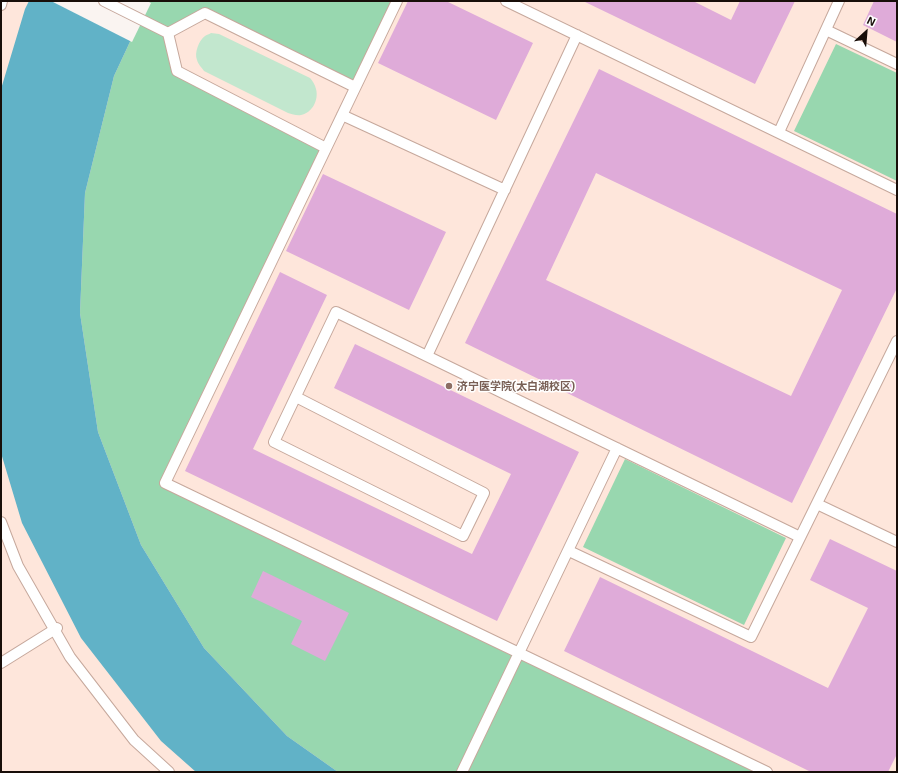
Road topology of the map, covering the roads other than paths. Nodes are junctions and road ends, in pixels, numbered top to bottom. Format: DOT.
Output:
graph roads {
  1 [pos="2,1"];
  2 [pos="104,1"];
  3 [pos="397,1"];
  4 [pos="506,1"];
  5 [pos="839,1"];
  6 [pos="1,5"];
  7 [pos="826,30"];
  8 [pos="168,33"];
  9 [pos="577,35"];
  10 [pos="897,64"];
  11 [pos="355,87"];
  12 [pos="342,115"];
  13 [pos="779,132"];
  14 [pos="326,148"];
  15 [pos="505,190"];
  16 [pos="897,190"];
  17 [pos="897,341"];
  18 [pos="428,356"];
  19 [pos="296,397"];
  20 [pos="617,448"];
  21 [pos="817,504"];
  22 [pos="1,522"];
  23 [pos="800,537"];
  24 [pos="897,542"];
  25 [pos="569,551"];
  26 [pos="56,629"];
  27 [pos="520,653"];
  28 [pos="1,663"];
  29 [pos="169,772"];
  30 [pos="462,772"];
  31 [pos="767,772"];
  1 -- 6 [label="lane"];
  2 -- 8 [label="lane"];
  3 -- 11 [label="lane"];
  4 -- 9 [label="lane"];
  5 -- 7 [label="lane"];
  7 -- 10 [label="lane"];
  7 -- 13 [label="lane"];
  8 -- 11 [label="lane"];
  8 -- 14 [label="lane"];
  9 -- 13 [label="lane"];
  9 -- 15 [label="lane"];
  11 -- 12 [label="lane"];
  12 -- 14 [label="lane"];
  12 -- 15 [label="lane"];
  13 -- 16 [label="lane"];
  14 -- 27 [label="lane"];
  15 -- 18 [label="lane"];
  17 -- 21 [label="lane"];
  18 -- 19 [label="lane"];
  18 -- 20 [label="lane"];
  19 -- 19 [label="lane"];
  20 -- 23 [label="lane"];
  20 -- 25 [label="lane"];
  21 -- 23 [label="lane"];
  21 -- 24 [label="lane"];
  22 -- 26 [label="lane"];
  23 -- 25 [label="lane"];
  25 -- 27 [label="lane"];
  26 -- 28 [label="lane"];
  26 -- 29 [label="lane"];
  27 -- 30 [label="lane"];
  27 -- 31 [label="lane"];
}
